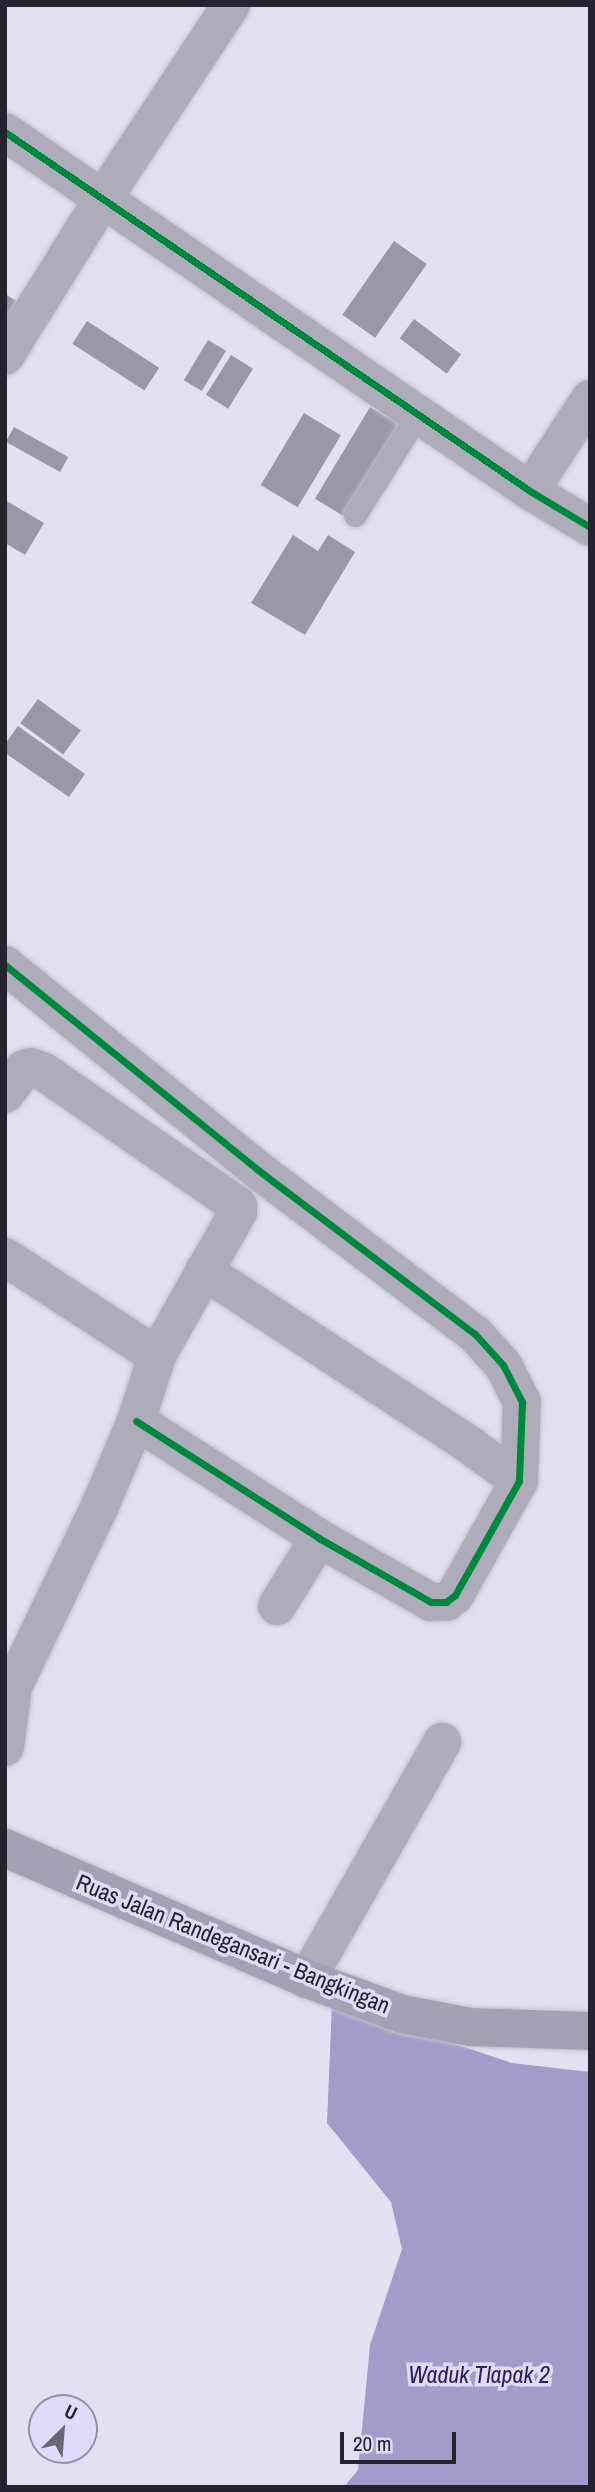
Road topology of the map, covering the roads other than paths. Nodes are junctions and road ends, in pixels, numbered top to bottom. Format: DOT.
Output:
graph roads {
  1 [pos="231,5"];
  2 [pos="5,132"];
  3 [pos="104,197"];
  4 [pos="5,356"];
  5 [pos="590,399"];
  6 [pos="418,414"];
  7 [pos="530,491"];
  8 [pos="355,514"];
  9 [pos="590,527"];
  10 [pos="5,965"];
  11 [pos="5,1094"];
  12 [pos="258,1170"];
  13 [pos="238,1206"];
  14 [pos="5,1257"];
  15 [pos="204,1271"];
  16 [pos="157,1356"];
  17 [pos="136,1421"];
  18 [pos="519,1481"];
  19 [pos="319,1538"];
  20 [pos="277,1606"];
  21 [pos="8,1699"];
  22 [pos="442,1742"];
  23 [pos="5,1747"];
  24 [pos="5,1848"];
  25 [pos="307,1979"];
  26 [pos="590,2031"];
  1 -- 3 [label="street"];
  2 -- 3 [label="street"];
  3 -- 4 [label="street"];
  3 -- 6 [label="street"];
  5 -- 7 [label="street"];
  6 -- 7 [label="street"];
  6 -- 8 [label="lane"];
  7 -- 9 [label="street"];
  10 -- 12 [label="street"];
  11 -- 13 [label="street"];
  12 -- 13 [label="street"];
  12 -- 18 [label="street"];
  13 -- 15 [label="street"];
  14 -- 16 [label="street"];
  15 -- 16 [label="street"];
  15 -- 18 [label="street"];
  16 -- 17 [label="street"];
  17 -- 19 [label="street"];
  17 -- 21 [label="street"];
  18 -- 19 [label="street"];
  19 -- 20 [label="street"];
  21 -- 23 [label="street"];
  22 -- 25 [label="street"];
  24 -- 25 [label="main road, Ruas Jalan Randegansari - Bangkingan"];
  25 -- 26 [label="main road, Ruas Jalan Randegansari - Bangkingan"];
}
